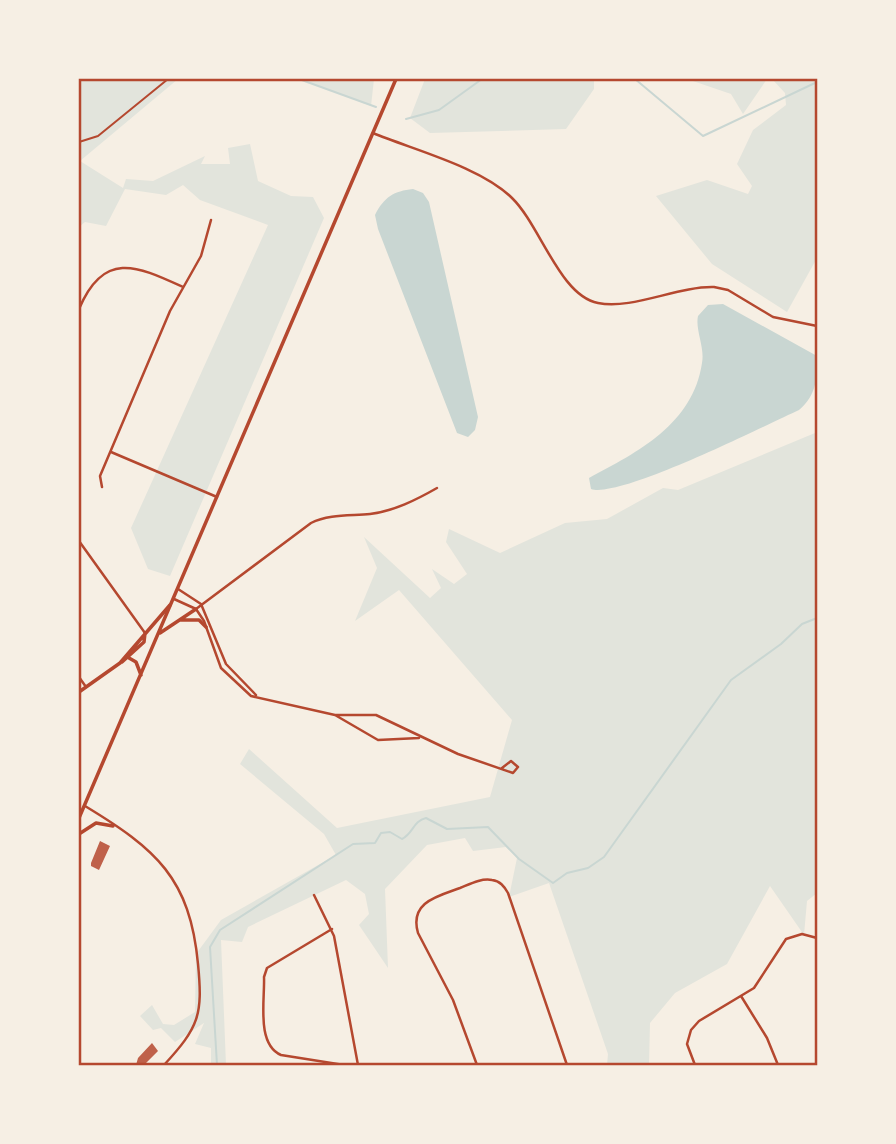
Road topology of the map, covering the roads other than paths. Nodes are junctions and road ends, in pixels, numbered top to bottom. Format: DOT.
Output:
graph roads {
  1 [pos="168,79"];
  2 [pos="396,79"];
  3 [pos="373,133"];
  4 [pos="79,142"];
  5 [pos="211,220"];
  6 [pos="183,287"];
  7 [pos="80,301"];
  8 [pos="79,309"];
  9 [pos="817,327"];
  10 [pos="111,452"];
  11 [pos="102,487"];
  12 [pos="436,488"];
  13 [pos="218,498"];
  14 [pos="79,541"];
  15 [pos="178,589"];
  16 [pos="173,601"];
  17 [pos="201,604"];
  18 [pos="196,609"];
  19 [pos="179,620"];
  20 [pos="206,627"];
  21 [pos="145,633"];
  22 [pos="159,635"];
  23 [pos="129,658"];
  24 [pos="120,663"];
  25 [pos="141,675"];
  26 [pos="79,677"];
  27 [pos="86,687"];
  28 [pos="79,692"];
  29 [pos="256,696"];
  30 [pos="335,715"];
  31 [pos="421,738"];
  32 [pos="502,768"];
  33 [pos="84,806"];
  34 [pos="79,818"];
  35 [pos="113,826"];
  36 [pos="79,834"];
  37 [pos="314,895"];
  38 [pos="332,929"];
  39 [pos="817,938"];
  40 [pos="741,996"];
  41 [pos="164,1065"];
  42 [pos="344,1065"];
  43 [pos="358,1065"];
  44 [pos="477,1065"];
  45 [pos="567,1065"];
  46 [pos="695,1065"];
  47 [pos="778,1065"];
  1 -- 4 [label="street"];
  2 -- 3 [label="main road"];
  3 -- 9 [label="street"];
  3 -- 13 [label="main road"];
  5 -- 6 [label="street"];
  6 -- 7 [label="street"];
  6 -- 10 [label="street"];
  7 -- 8 [label="street"];
  10 -- 11 [label="street"];
  10 -- 13 [label="street"];
  12 -- 17 [label="street"];
  13 -- 15 [label="main road"];
  14 -- 21 [label="street"];
  15 -- 16 [label="main road"];
  15 -- 17 [label="street"];
  16 -- 18 [label="street"];
  16 -- 21 [label="main road"];
  16 -- 22 [label="main road"];
  17 -- 18 [label="street"];
  17 -- 29 [label="street"];
  18 -- 19 [label="main road"];
  18 -- 20 [label="street"];
  19 -- 20 [label="main road"];
  19 -- 22 [label="main road"];
  20 -- 29 [label="street"];
  21 -- 23 [label="main road"];
  21 -- 24 [label="main road"];
  22 -- 25 [label="main road"];
  23 -- 24 [label="main road"];
  23 -- 25 [label="main road"];
  24 -- 27 [label="main road"];
  25 -- 33 [label="main road"];
  26 -- 27 [label="street"];
  27 -- 28 [label="main road"];
  29 -- 30 [label="street"];
  30 -- 31 [label="street"];
  30 -- 31 [label="street"];
  31 -- 32 [label="street"];
  33 -- 34 [label="main road"];
  33 -- 35 [label="street"];
  35 -- 36 [label="main road"];
  35 -- 41 [label="street"];
  37 -- 38 [label="street"];
  38 -- 42 [label="street"];
  38 -- 43 [label="street"];
  39 -- 40 [label="street"];
  40 -- 46 [label="street"];
  40 -- 47 [label="street"];
  44 -- 45 [label="street"];
}
